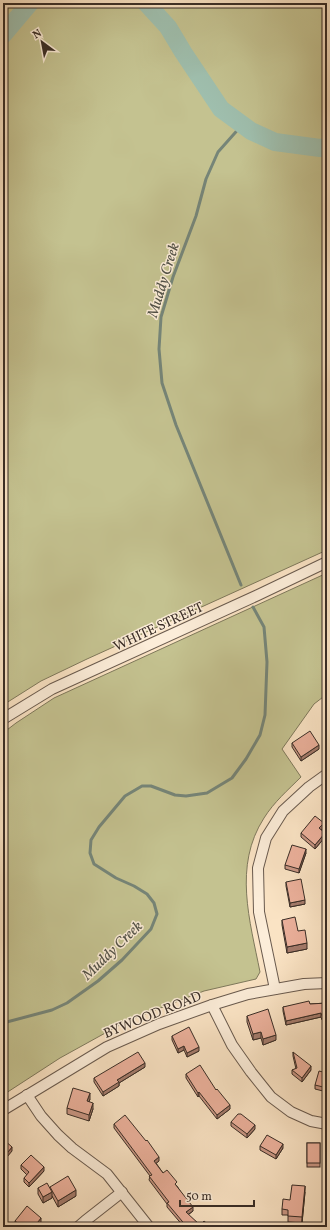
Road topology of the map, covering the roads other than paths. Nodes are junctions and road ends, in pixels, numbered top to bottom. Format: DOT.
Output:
graph roads {
  1 [pos="327,562"];
  2 [pos="3,719"];
  3 [pos="327,774"];
  4 [pos="327,983"];
  5 [pos="275,989"];
  6 [pos="212,1005"];
  7 [pos="27,1095"];
  8 [pos="3,1110"];
  9 [pos="327,1124"];
  10 [pos="122,1192"];
  11 [pos="78,1227"];
  12 [pos="149,1227"];
  1 -- 2 [label="street, WHITE STREET"];
  3 -- 5 [label="street"];
  4 -- 5 [label="street, BYWOOD ROAD"];
  5 -- 6 [label="street, BYWOOD ROAD"];
  6 -- 7 [label="street, BYWOOD ROAD"];
  6 -- 9 [label="street"];
  7 -- 8 [label="street, BYWOOD ROAD"];
  7 -- 10 [label="street"];
  10 -- 11 [label="street"];
  10 -- 12 [label="street"];
}
